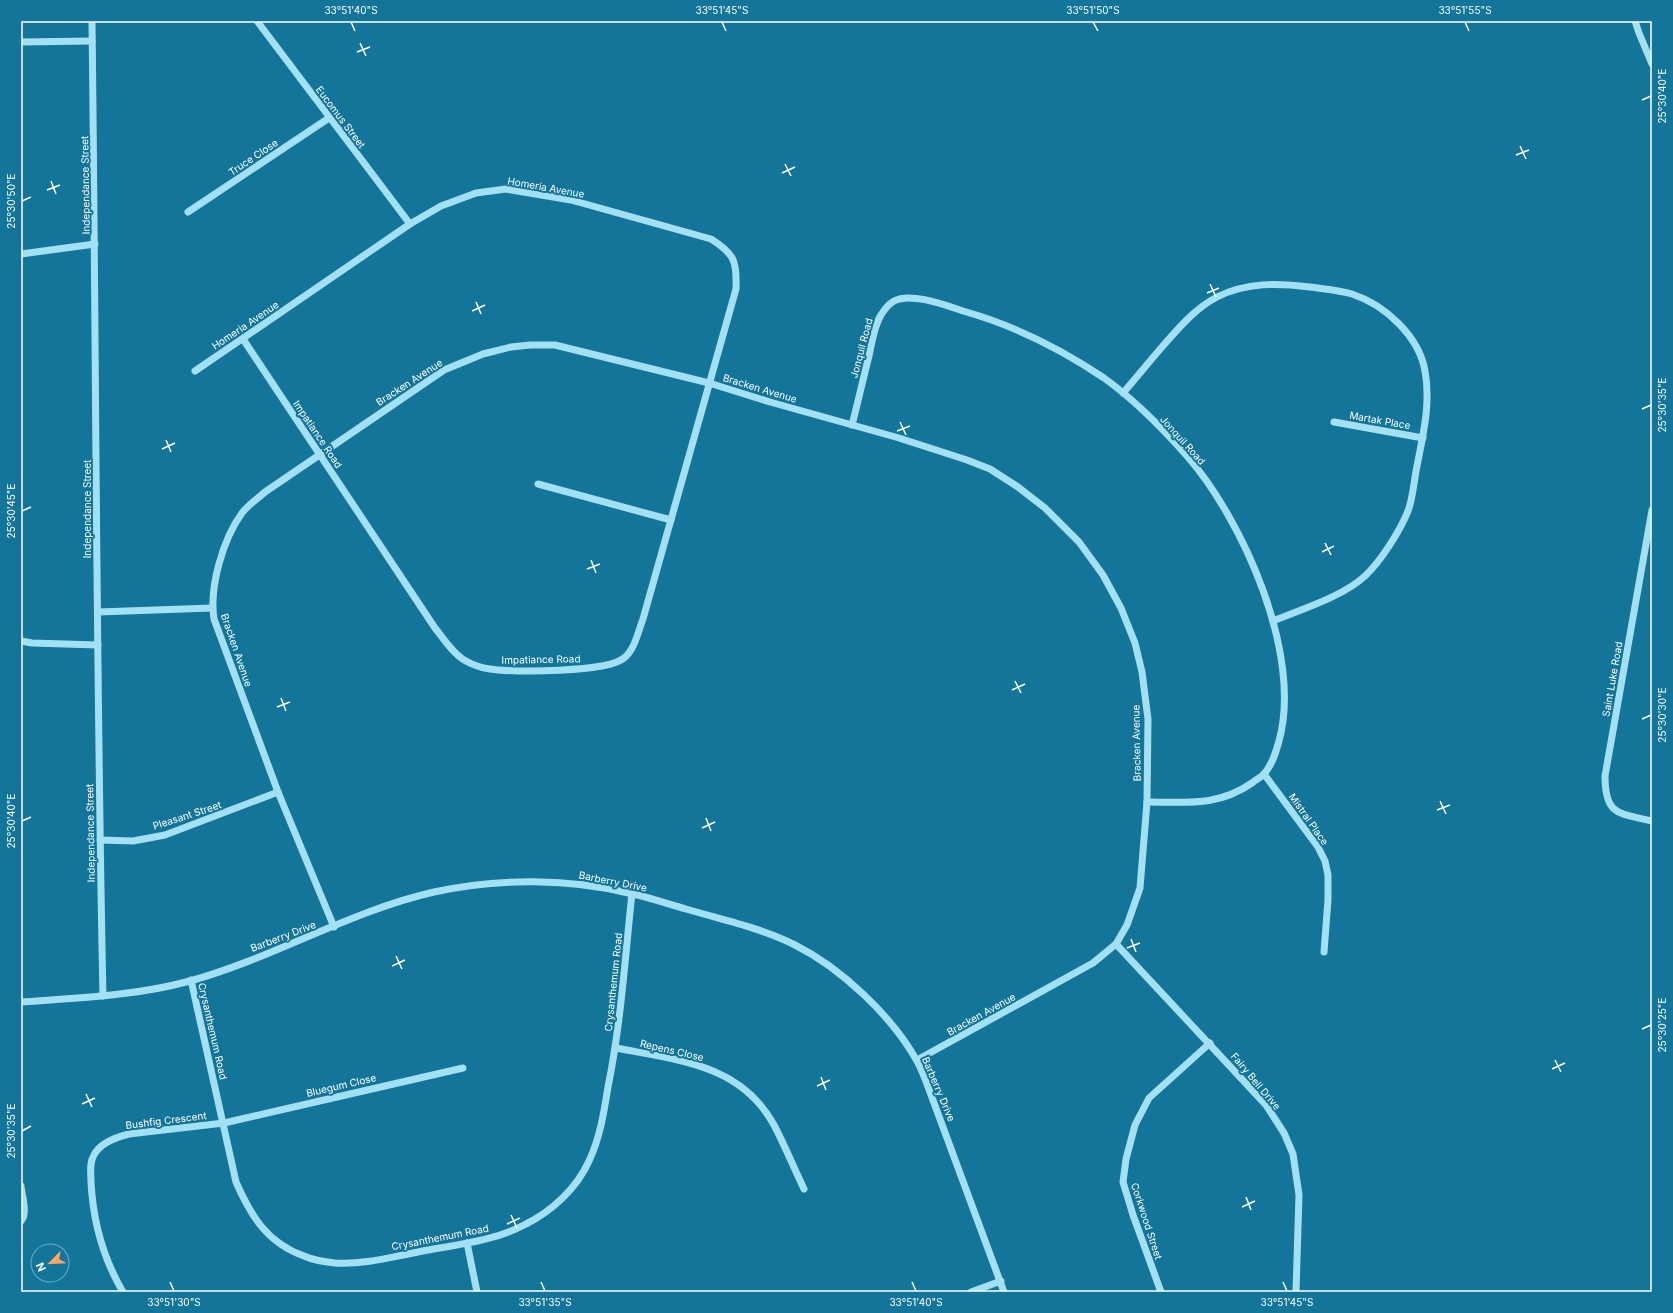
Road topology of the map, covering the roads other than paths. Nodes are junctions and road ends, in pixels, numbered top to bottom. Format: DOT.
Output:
graph roads {
  1 [pos="92,21"];
  2 [pos="257,21"];
  3 [pos="1636,21"];
  4 [pos="21,42"];
  5 [pos="92,42"];
  6 [pos="1652,64"];
  7 [pos="329,118"];
  8 [pos="188,212"];
  9 [pos="410,224"];
  10 [pos="95,244"];
  11 [pos="21,254"];
  12 [pos="243,339"];
  13 [pos="195,371"];
  14 [pos="709,384"];
  15 [pos="1123,393"];
  16 [pos="1334,422"];
  17 [pos="852,425"];
  18 [pos="1423,438"];
  19 [pos="319,453"];
  20 [pos="538,484"];
  21 [pos="1652,510"];
  22 [pos="671,520"];
  23 [pos="212,608"];
  24 [pos="98,612"];
  25 [pos="1273,621"];
  26 [pos="21,641"];
  27 [pos="98,645"];
  28 [pos="1264,774"];
  29 [pos="278,792"];
  30 [pos="1147,802"];
  31 [pos="1652,822"];
  32 [pos="100,840"];
  33 [pos="632,893"];
  34 [pos="334,927"];
  35 [pos="1116,944"];
  36 [pos="1324,952"];
  37 [pos="191,980"];
  38 [pos="102,996"];
  39 [pos="21,1002"];
  40 [pos="1210,1043"];
  41 [pos="616,1048"];
  42 [pos="917,1060"];
  43 [pos="463,1068"];
  44 [pos="224,1123"];
  45 [pos="21,1186"];
  46 [pos="804,1189"];
  47 [pos="21,1221"];
  48 [pos="467,1243"];
  49 [pos="1001,1281"];
  50 [pos="122,1292"];
  51 [pos="477,1292"];
  52 [pos="971,1292"];
  53 [pos="1004,1292"];
  54 [pos="1161,1292"];
  55 [pos="1296,1292"];
  1 -- 5 [label="street, Independance Street"];
  2 -- 7 [label="street, Eucomus Street"];
  3 -- 6 [label="street"];
  4 -- 5 [label="street"];
  5 -- 10 [label="street, Independance Street"];
  7 -- 8 [label="street, Truce Close"];
  7 -- 9 [label="street, Eucomus Street"];
  9 -- 12 [label="street, Homeria Avenue"];
  9 -- 14 [label="street, Homeria Avenue"];
  10 -- 11 [label="street"];
  10 -- 24 [label="street, Independance Street"];
  12 -- 13 [label="street, Homeria Avenue"];
  12 -- 19 [label="street, Impatiance Road"];
  14 -- 17 [label="street, Bracken Avenue"];
  14 -- 19 [label="street, Bracken Avenue"];
  14 -- 22 [label="street, Impatiance Road"];
  15 -- 17 [label="street, Jonquil Road"];
  15 -- 18 [label="street"];
  15 -- 25 [label="street, Jonquil Road"];
  16 -- 18 [label="street, Martak Place"];
  17 -- 30 [label="street, Bracken Avenue"];
  18 -- 25 [label="street"];
  19 -- 22 [label="street, Impatiance Road"];
  19 -- 23 [label="street, Bracken Avenue"];
  20 -- 22 [label="street"];
  21 -- 31 [label="street, Saint Luke Road"];
  23 -- 24 [label="street"];
  23 -- 29 [label="street, Bracken Avenue"];
  24 -- 27 [label="street, Independance Street"];
  25 -- 28 [label="street, Jonquil Road"];
  26 -- 27 [label="street"];
  27 -- 32 [label="street, Independance Street"];
  28 -- 30 [label="street, Jonquil Road"];
  28 -- 36 [label="street, Mistral Place"];
  29 -- 32 [label="street, Pleasant Street"];
  29 -- 34 [label="street, Bracken Avenue"];
  30 -- 35 [label="street, Bracken Avenue"];
  32 -- 38 [label="street, Independance Street"];
  33 -- 34 [label="street, Barberry Drive"];
  33 -- 41 [label="street, Crysanthemum Road"];
  33 -- 42 [label="street, Barberry Drive"];
  34 -- 37 [label="street, Barberry Drive"];
  35 -- 40 [label="street, Fairy Bell Drive"];
  35 -- 42 [label="street, Bracken Avenue"];
  37 -- 38 [label="street, Barberry Drive"];
  37 -- 44 [label="street, Crysanthemum Road"];
  38 -- 39 [label="street, Barberry Drive"];
  40 -- 54 [label="street, Corkwood Street"];
  40 -- 55 [label="street, Fairy Bell Drive"];
  41 -- 46 [label="street, Repens Close"];
  41 -- 48 [label="street, Crysanthemum Road"];
  42 -- 49 [label="street, Barberry Drive"];
  43 -- 44 [label="street, Bluegum Close"];
  44 -- 48 [label="street, Crysanthemum Road"];
  44 -- 50 [label="street, Bushfig Crescent"];
  45 -- 47 [label="street"];
  48 -- 51 [label="street"];
  49 -- 52 [label="street"];
  49 -- 53 [label="street, Barberry Drive"];
}
